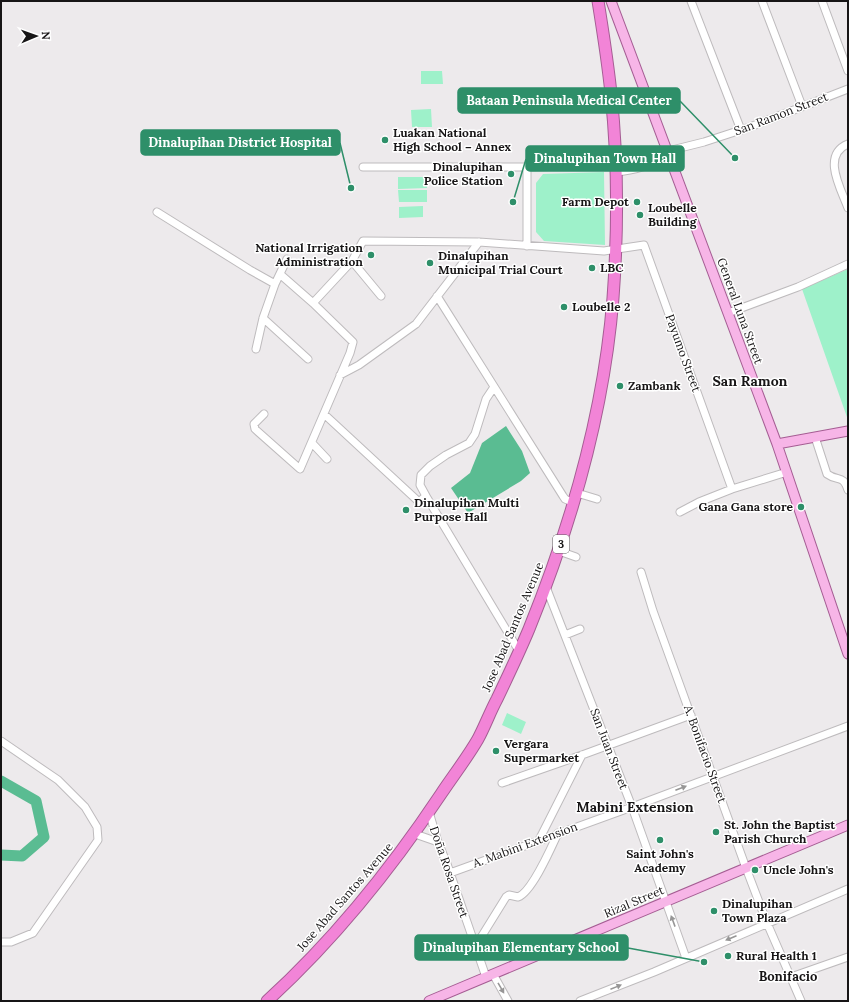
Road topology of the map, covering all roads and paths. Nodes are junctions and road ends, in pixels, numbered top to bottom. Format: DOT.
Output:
graph roads {
  1 [pos="598,1"];
  2 [pos="611,1"];
  3 [pos="691,1"];
  4 [pos="762,1"];
  5 [pos="822,1"];
  6 [pos="848,71"];
  7 [pos="848,89"];
  8 [pos="802,106"];
  9 [pos="741,130"];
  10 [pos="848,144"];
  11 [pos="669,154"];
  12 [pos="363,167"];
  13 [pos="527,167"];
  14 [pos="615,168"];
  15 [pos="845,190"];
  16 [pos="848,208"];
  17 [pos="157,212"];
  18 [pos="479,242"];
  19 [pos="527,246"];
  20 [pos="615,250"];
  21 [pos="287,259"];
  22 [pos="352,262"];
  23 [pos="848,264"];
  24 [pos="281,275"];
  25 [pos="275,284"];
  26 [pos="381,296"];
  27 [pos="437,296"];
  28 [pos="313,303"];
  29 [pos="728,313"];
  30 [pos="263,318"];
  31 [pos="256,349"];
  32 [pos="308,359"];
  33 [pos="340,375"];
  34 [pos="494,387"];
  35 [pos="264,414"];
  36 [pos="324,414"];
  37 [pos="848,431"];
  38 [pos="815,437"];
  39 [pos="312,443"];
  40 [pos="777,444"];
  41 [pos="326,458"];
  42 [pos="787,472"];
  43 [pos="732,489"];
  44 [pos="848,490"];
  45 [pos="426,496"];
  46 [pos="575,498"];
  47 [pos="597,499"];
  48 [pos="680,512"];
  49 [pos="559,551"];
  50 [pos="576,557"];
  51 [pos="641,572"];
  52 [pos="546,587"];
  53 [pos="580,629"];
  54 [pos="565,635"];
  55 [pos="519,651"];
  56 [pos="848,654"];
  57 [pos="691,715"];
  58 [pos="848,726"];
  59 [pos="1,741"];
  60 [pos="608,745"];
  61 [pos="582,755"];
  62 [pos="713,775"];
  63 [pos="502,783"];
  64 [pos="632,807"];
  65 [pos="429,812"];
  66 [pos="848,825"];
  67 [pos="558,833"];
  68 [pos="415,834"];
  69 [pos="539,840"];
  70 [pos="438,842"];
  71 [pos="746,868"];
  72 [pos="450,872"];
  73 [pos="848,890"];
  74 [pos="666,901"];
  75 [pos="767,923"];
  76 [pos="1,942"];
  77 [pos="475,947"];
  78 [pos="848,957"];
  79 [pos="686,958"];
  80 [pos="489,975"];
  81 [pos="791,977"];
  82 [pos="267,1001"];
  83 [pos="429,1001"];
  84 [pos="508,1001"];
  85 [pos="580,1001"];
  86 [pos="801,1001"];
  1 -- 14 [label="highway, Jose Abad Santos Avenue / 3"];
  2 -- 11 [label="main road, General Luna Street"];
  3 -- 9 [label="street"];
  4 -- 8 [label="street"];
  5 -- 6 [label="street"];
  7 -- 8 [label="street, San Ramon Street"];
  8 -- 9 [label="street, San Ramon Street"];
  9 -- 11 [label="street, San Ramon Street"];
  10 -- 15 [label="street"];
  11 -- 14 [label="street, San Ramon Street"];
  11 -- 29 [label="main road, General Luna Street"];
  12 -- 13 [label="street, San Ramon Street"];
  13 -- 14 [label="street, San Ramon Street"];
  13 -- 19 [label="street"];
  14 -- 20 [label="highway, Jose Abad Santos Avenue / 3"];
  15 -- 16 [label="street"];
  17 -- 25 [label="street"];
  18 -- 19 [label="street"];
  18 -- 22 [label="street"];
  18 -- 27 [label="street"];
  19 -- 20 [label="street"];
  20 -- 43 [label="street, Payumo Street"];
  20 -- 46 [label="highway, Jose Abad Santos Avenue / 3"];
  21 -- 24 [label="street"];
  22 -- 26 [label="street"];
  22 -- 28 [label="street"];
  23 -- 29 [label="street"];
  24 -- 25 [label="street"];
  24 -- 28 [label="street"];
  25 -- 30 [label="street"];
  27 -- 33 [label="street"];
  27 -- 34 [label="street"];
  28 -- 33 [label="street"];
  29 -- 40 [label="main road, General Luna Street"];
  30 -- 31 [label="street"];
  30 -- 32 [label="street"];
  33 -- 36 [label="street"];
  34 -- 45 [label="street"];
  34 -- 46 [label="street"];
  35 -- 39 [label="street"];
  36 -- 39 [label="street"];
  36 -- 45 [label="street"];
  37 -- 38 [label="main road"];
  38 -- 40 [label="main road"];
  38 -- 44 [label="street"];
  39 -- 41 [label="street"];
  40 -- 42 [label="main road, General Luna Street"];
  42 -- 43 [label="street"];
  42 -- 56 [label="main road, General Luna Street"];
  43 -- 48 [label="street"];
  45 -- 55 [label="street"];
  46 -- 47 [label="street"];
  46 -- 49 [label="highway, Jose Abad Santos Avenue / 3"];
  49 -- 50 [label="street"];
  49 -- 52 [label="highway, Jose Abad Santos Avenue / 3"];
  51 -- 57 [label="street, A. Bonifacio Street"];
  52 -- 54 [label="street, San Juan Street"];
  52 -- 55 [label="highway, Jose Abad Santos Avenue / 3"];
  53 -- 54 [label="street"];
  54 -- 60 [label="street, San Juan Street"];
  55 -- 65 [label="highway, Jose Abad Santos Avenue / 3"];
  57 -- 60 [label="street"];
  57 -- 62 [label="street, A. Bonifacio Street"];
  58 -- 62 [label="street, A. Mabini Extension"];
  59 -- 76 [label="street"];
  60 -- 61 [label="street"];
  60 -- 64 [label="street, San Juan Street"];
  61 -- 63 [label="street"];
  61 -- 69 [label="street"];
  64 -- 62 [label="street, A. Mabini Extension, one-way"];
  62 -- 71 [label="street, A. Bonifacio Street"];
  64 -- 67 [label="street, A. Mabini Extension"];
  64 -- 74 [label="street, San Juan Street"];
  65 -- 68 [label="highway, Jose Abad Santos Avenue / 3"];
  65 -- 70 [label="street, Doña Rosa Street"];
  66 -- 71 [label="main road, Rizal Street"];
  67 -- 69 [label="street, A. Mabini Extension"];
  67 -- 77 [label="street"];
  68 -- 70 [label="street"];
  68 -- 82 [label="highway, Jose Abad Santos Avenue / 3"];
  69 -- 72 [label="street, A. Mabini Extension"];
  70 -- 72 [label="street, Doña Rosa Street"];
  71 -- 74 [label="main road, Rizal Street"];
  71 -- 75 [label="street, A. Bonifacio Street"];
  72 -- 77 [label="street, Doña Rosa Street"];
  73 -- 75 [label="street"];
  79 -- 74 [label="street, San Juan Street, one-way"];
  74 -- 80 [label="main road, Rizal Street"];
  75 -- 79 [label="street, one-way"];
  75 -- 81 [label="street, A. Bonifacio Street"];
  77 -- 80 [label="street, Doña Rosa Street"];
  78 -- 81 [label="street"];
  85 -- 79 [label="street, one-way"];
  80 -- 83 [label="main road, Rizal Street"];
  80 -- 84 [label="street, Doña Rosa Street, one-way"];
  81 -- 86 [label="street, A. Bonifacio Street"];
}
